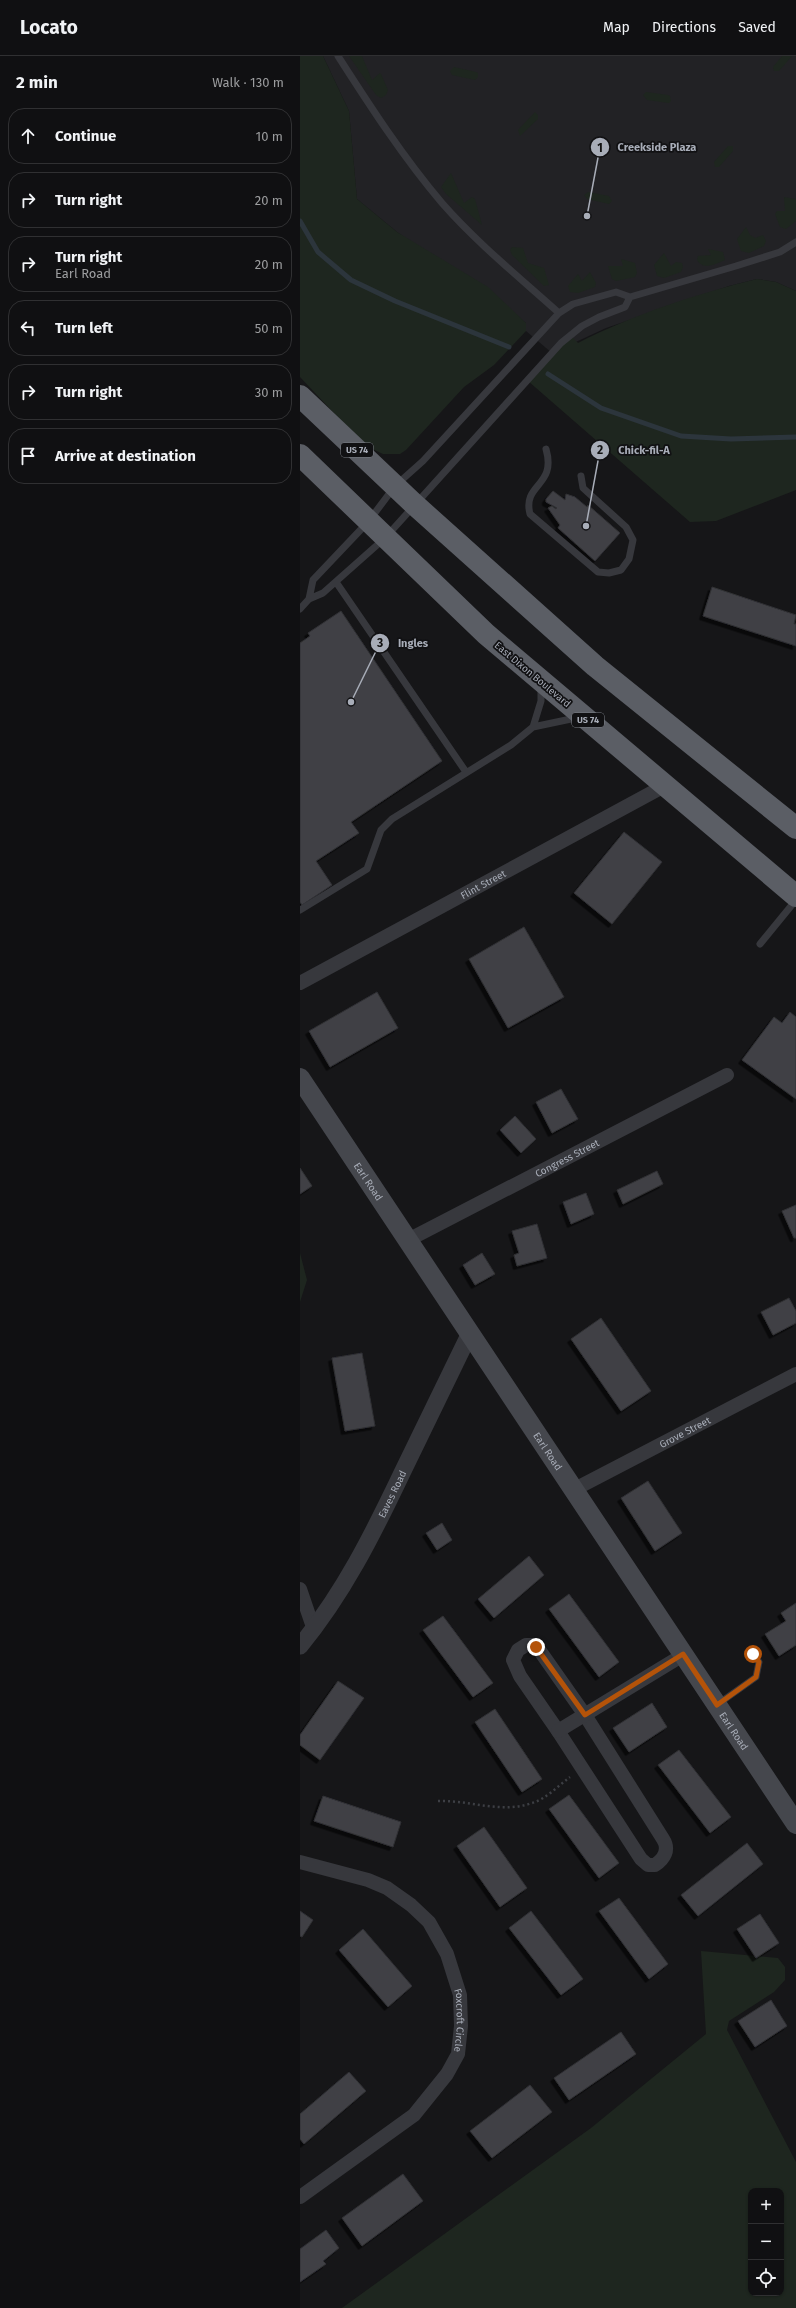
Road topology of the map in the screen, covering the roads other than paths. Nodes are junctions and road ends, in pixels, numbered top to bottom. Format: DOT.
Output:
graph roads {
  1 [pos="338,56"];
  2 [pos="796,242"];
  3 [pos="630,297"];
  4 [pos="559,313"];
  5 [pos="300,396"];
  6 [pos="546,449"];
  7 [pos="300,455"];
  8 [pos="581,476"];
  9 [pos="395,486"];
  10 [pos="414,504"];
  11 [pos="368,522"];
  12 [pos="385,538"];
  13 [pos="336,582"];
  14 [pos="309,599"];
  15 [pos="300,609"];
  16 [pos="540,679"];
  17 [pos="589,721"];
  18 [pos="534,727"];
  19 [pos="724,771"];
  20 [pos="466,772"];
  21 [pos="666,785"];
  22 [pos="796,818"];
  23 [pos="796,828"];
  24 [pos="796,896"];
  25 [pos="796,900"];
  26 [pos="300,910"];
  27 [pos="760,944"];
  28 [pos="300,983"];
  29 [pos="727,1075"];
  30 [pos="300,1078"];
  31 [pos="408,1240"];
  32 [pos="470,1333"];
  33 [pos="796,1374"];
  34 [pos="574,1490"];
  35 [pos="300,1589"];
  36 [pos="314,1630"];
  37 [pos="300,1646"];
  38 [pos="683,1654"];
  39 [pos="753,1654"];
  40 [pos="717,1705"];
  41 [pos="585,1715"];
  42 [pos="558,1731"];
  43 [pos="796,1824"];
  44 [pos="300,1862"];
  45 [pos="300,2197"];
  1 -- 4 [label="lane"];
  2 -- 3 [label="lane"];
  3 -- 4 [label="lane"];
  3 -- 10 [label="lane"];
  4 -- 9 [label="lane"];
  5 -- 9 [label="highway, US 74"];
  6 -- 8 [label="lane"];
  7 -- 11 [label="highway, East Dixon Boulevard / US 74"];
  9 -- 10 [label="highway, US 74"];
  9 -- 11 [label="lane"];
  10 -- 12 [label="lane"];
  10 -- 19 [label="highway, US 74"];
  11 -- 12 [label="highway, East Dixon Boulevard / US 74"];
  11 -- 14 [label="lane"];
  12 -- 13 [label="lane"];
  12 -- 16 [label="highway, East Dixon Boulevard / US 74"];
  13 -- 14 [label="lane"];
  13 -- 20 [label="lane"];
  14 -- 15 [label="lane"];
  16 -- 17 [label="highway, East Dixon Boulevard / US 74"];
  16 -- 18 [label="lane"];
  17 -- 18 [label="lane"];
  17 -- 21 [label="highway, East Dixon Boulevard / US 74"];
  18 -- 20 [label="lane"];
  19 -- 22 [label="highway"];
  19 -- 23 [label="highway, US 74"];
  20 -- 26 [label="lane"];
  21 -- 24 [label="highway, East Dixon Boulevard / US 74"];
  21 -- 28 [label="street, Flint Street"];
  25 -- 27 [label="lane"];
  29 -- 31 [label="street, Congress Street"];
  30 -- 31 [label="main road, Earl Road"];
  31 -- 32 [label="main road, Earl Road"];
  32 -- 34 [label="main road, Earl Road"];
  32 -- 36 [label="street, Eaves Road"];
  33 -- 34 [label="street, Grove Street"];
  34 -- 38 [label="main road, Earl Road"];
  35 -- 36 [label="street"];
  36 -- 37 [label="street, Eaves Road"];
  38 -- 40 [label="main road, Earl Road"];
  38 -- 41 [label="street"];
  39 -- 40 [label="lane"];
  40 -- 43 [label="main road, Earl Road"];
  41 -- 42 [label="street"];
  41 -- 42 [label="street"];
  41 -- 42 [label="street"];
  44 -- 45 [label="street, Foxcroft Circle"];
}
